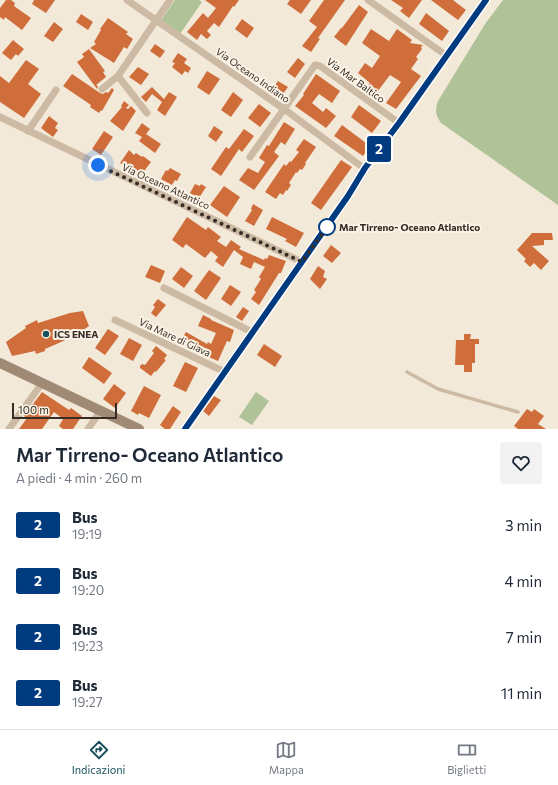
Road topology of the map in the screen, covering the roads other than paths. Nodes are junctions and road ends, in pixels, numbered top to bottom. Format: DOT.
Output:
graph roads {
  1 [pos="128,0"];
  2 [pos="170,0"];
  3 [pos="368,0"];
  4 [pos="486,0"];
  5 [pos="156,20"];
  6 [pos="447,56"];
  7 [pos="118,76"];
  8 [pos="102,89"];
  9 [pos="56,90"];
  10 [pos="284,110"];
  11 [pos="147,113"];
  12 [pos="0,117"];
  13 [pos="399,123"];
  14 [pos="28,131"];
  15 [pos="250,157"];
  16 [pos="365,168"];
  17 [pos="302,262"];
  18 [pos="164,288"];
  19 [pos="115,320"];
  20 [pos="252,332"];
  21 [pos="0,363"];
  22 [pos="225,372"];
  23 [pos="407,372"];
  24 [pos="42,383"];
  25 [pos="101,410"];
  26 [pos="518,412"];
  27 [pos="9,429"];
  28 [pos="88,429"];
  29 [pos="139,429"];
  30 [pos="185,429"];
  1 -- 5 [label="street, Via Oceano Indiano"];
  2 -- 5 [label="street"];
  3 -- 6 [label="street"];
  4 -- 6 [label="street"];
  5 -- 7 [label="street"];
  5 -- 10 [label="street, Via Oceano Indiano"];
  6 -- 13 [label="street"];
  7 -- 8 [label="street"];
  7 -- 11 [label="street"];
  9 -- 14 [label="street"];
  10 -- 13 [label="street, Via Mar Baltico"];
  10 -- 15 [label="street, Via Mar Baltico"];
  10 -- 16 [label="street, Via Oceano Indiano"];
  12 -- 14 [label="street, Via Oceano Atlantico"];
  13 -- 16 [label="street"];
  14 -- 17 [label="street, Via Oceano Atlantico"];
  16 -- 17 [label="street"];
  17 -- 20 [label="street"];
  18 -- 20 [label="street"];
  19 -- 22 [label="street, Via Mare di Giava"];
  20 -- 22 [label="street"];
  21 -- 24 [label="street"];
  22 -- 30 [label="street"];
  23 -- 26 [label="lane"];
  24 -- 25 [label="street"];
  24 -- 27 [label="street"];
  25 -- 28 [label="street"];
  25 -- 29 [label="street"];
}
